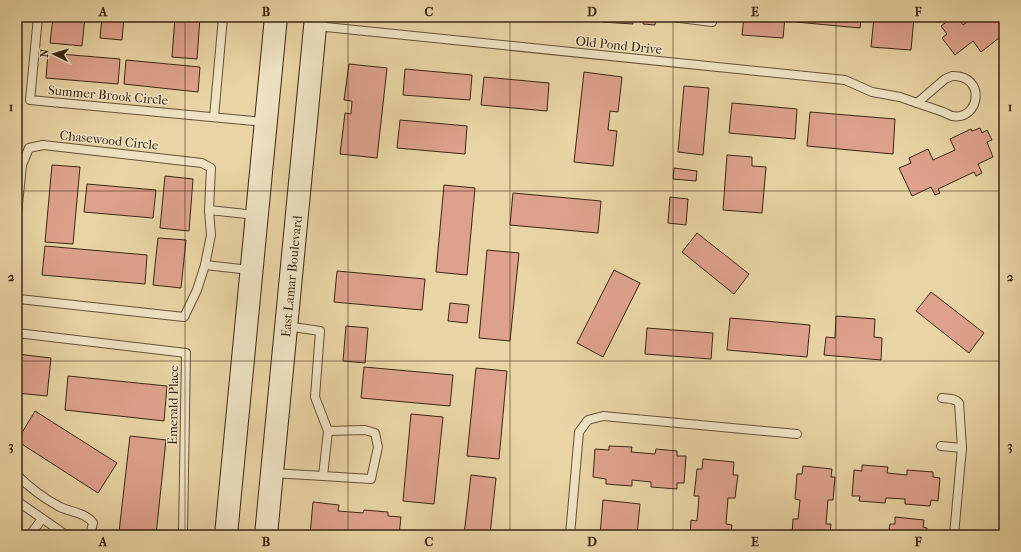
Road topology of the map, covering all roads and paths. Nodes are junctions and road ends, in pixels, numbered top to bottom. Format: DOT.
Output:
graph roads {
  1 [pos="38,17"];
  2 [pos="223,17"];
  3 [pos="276,17"];
  4 [pos="672,17"];
  5 [pos="713,17"];
  6 [pos="315,22"];
  7 [pos="917,103"];
  8 [pos="214,117"];
  9 [pos="266,122"];
  10 [pos="209,210"];
  11 [pos="17,214"];
  12 [pos="258,215"];
  13 [pos="205,265"];
  14 [pos="252,271"];
  15 [pos="17,294"];
  16 [pos="286,326"];
  17 [pos="17,333"];
  18 [pos="942,398"];
  19 [pos="328,431"];
  20 [pos="797,434"];
  21 [pos="941,446"];
  22 [pos="962,448"];
  23 [pos="272,473"];
  24 [pos="17,474"];
  25 [pos="323,476"];
  26 [pos="17,502"];
  27 [pos="42,519"];
  28 [pos="183,533"];
  29 [pos="30,535"];
  30 [pos="66,535"];
  31 [pos="90,535"];
  32 [pos="226,535"];
  33 [pos="266,535"];
  34 [pos="570,535"];
  35 [pos="954,535"];
  1 -- 8 [label="lane, Summer Brook Circle"];
  2 -- 8 [label="lane"];
  3 -- 9 [label="main road"];
  4 -- 5 [label="lane"];
  6 -- 7 [label="lane, Old Pond Drive"];
  6 -- 16 [label="main road, East Lamar Boulevard"];
  7 -- 7 [label="lane, Old Pond Drive"];
  8 -- 9 [label="lane, Summer Brook Circle"];
  9 -- 12 [label="main road"];
  10 -- 11 [label="lane, Chasewood Circle"];
  10 -- 12 [label="lane"];
  10 -- 13 [label="lane, Chasewood Circle"];
  12 -- 14 [label="main road"];
  13 -- 14 [label="lane"];
  13 -- 15 [label="lane, Chasewood Circle"];
  14 -- 32 [label="main road"];
  16 -- 19 [label="lane"];
  16 -- 23 [label="main road, East Lamar Boulevard"];
  17 -- 28 [label="lane, Emerald Place"];
  18 -- 22 [label="lane"];
  19 -- 25 [label="lane"];
  19 -- 25 [label="lane"];
  20 -- 34 [label="lane"];
  21 -- 22 [label="lane"];
  22 -- 35 [label="lane"];
  23 -- 25 [label="lane"];
  23 -- 33 [label="main road, East Lamar Boulevard"];
  24 -- 31 [label="lane"];
  26 -- 27 [label="lane"];
  27 -- 29 [label="lane"];
  27 -- 30 [label="lane"];
}
